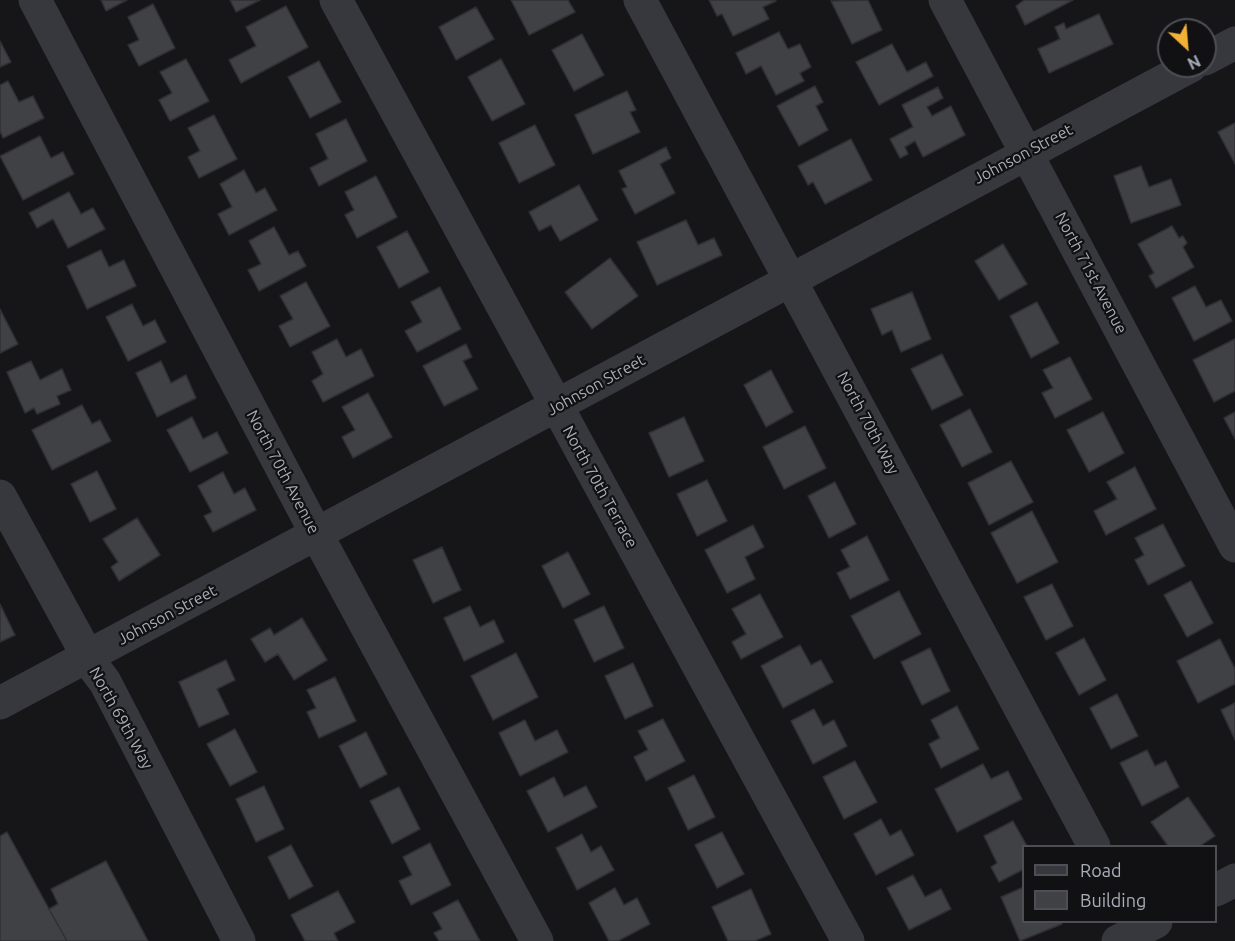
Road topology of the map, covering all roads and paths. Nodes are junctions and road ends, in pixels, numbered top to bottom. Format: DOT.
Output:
graph roads {
  1 [pos="35,0"];
  2 [pos="336,0"];
  3 [pos="640,0"];
  4 [pos="945,0"];
  5 [pos="1235,43"];
  6 [pos="1217,53"];
  7 [pos="1168,78"];
  8 [pos="1027,152"];
  9 [pos="791,279"];
  10 [pos="556,407"];
  11 [pos="0,496"];
  12 [pos="317,535"];
  13 [pos="1235,546"];
  14 [pos="88,657"];
  15 [pos="0,703"];
  16 [pos="1093,845"];
  17 [pos="1235,880"];
  18 [pos="1217,889"];
  19 [pos="239,941"];
  20 [pos="537,941"];
  21 [pos="848,941"];
  1 -- 12 [label="street, North 70th Avenue"];
  2 -- 10 [label="street, North 70th Terrace"];
  3 -- 9 [label="street, North 70th Way"];
  4 -- 8 [label="street, North 71st Avenue"];
  5 -- 6 [label="street"];
  7 -- 8 [label="street, Johnson Street"];
  8 -- 9 [label="street, Johnson Street"];
  8 -- 13 [label="street, North 71st Avenue"];
  9 -- 10 [label="street, Johnson Street"];
  9 -- 16 [label="street, North 70th Way"];
  10 -- 12 [label="street, Johnson Street"];
  10 -- 21 [label="street, North 70th Terrace"];
  11 -- 14 [label="street, North 69th Way"];
  12 -- 14 [label="street, Johnson Street"];
  12 -- 20 [label="street, North 70th Avenue"];
  14 -- 15 [label="street, Johnson Street"];
  14 -- 19 [label="street, North 69th Way"];
  17 -- 18 [label="street"];
}
